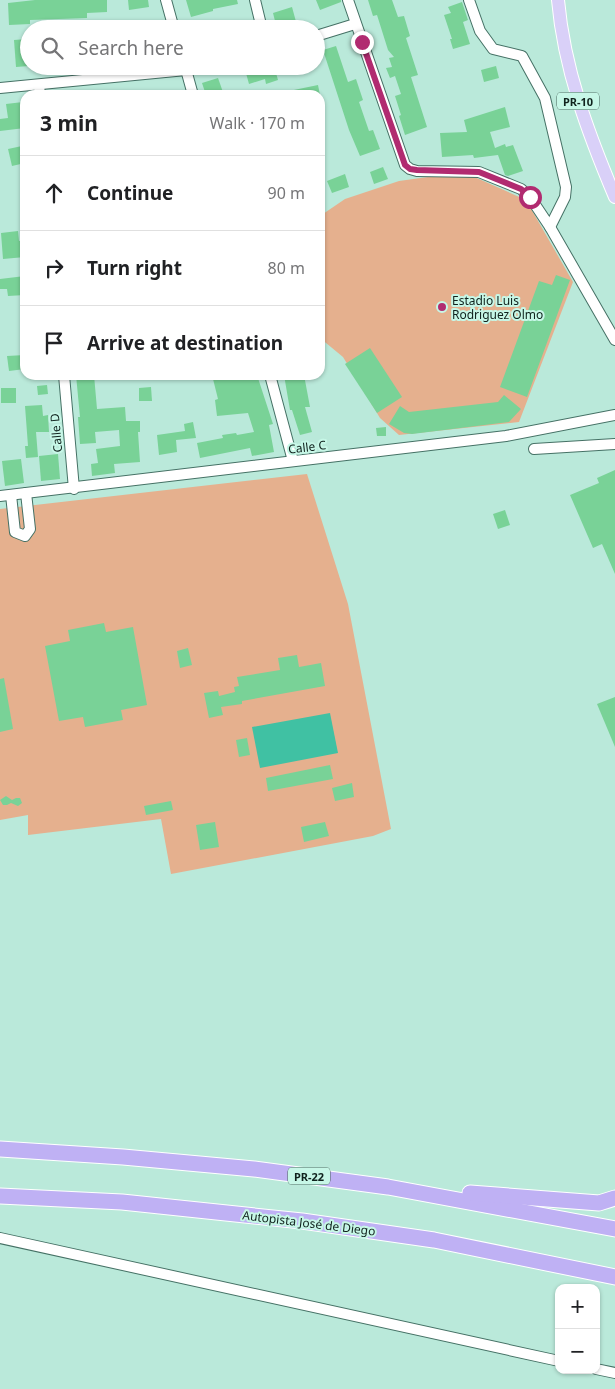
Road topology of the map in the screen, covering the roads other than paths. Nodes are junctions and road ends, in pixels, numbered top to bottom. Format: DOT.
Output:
graph roads {
  1 [pos="166,0"];
  2 [pos="255,0"];
  3 [pos="348,0"];
  4 [pos="469,0"];
  5 [pos="558,0"];
  6 [pos="172,20"];
  7 [pos="260,20"];
  8 [pos="356,24"];
  9 [pos="325,33"];
  10 [pos="139,75"];
  11 [pos="187,75"];
  12 [pos="0,88"];
  13 [pos="39,90"];
  14 [pos="192,90"];
  15 [pos="615,196"];
  16 [pos="550,227"];
  17 [pos="615,340"];
  18 [pos="64,380"];
  19 [pos="271,380"];
  20 [pos="615,415"];
  21 [pos="615,444"];
  22 [pos="534,449"];
  23 [pos="293,461"];
  24 [pos="74,489"];
  25 [pos="26,493"];
  26 [pos="11,495"];
  27 [pos="0,496"];
  28 [pos="0,1149"];
  29 [pos="388,1187"];
  30 [pos="5,1196"];
  31 [pos="615,1198"];
  32 [pos="615,1229"];
  33 [pos="0,1238"];
  34 [pos="614,1277"];
  35 [pos="555,1360"];
  36 [pos="600,1370"];
  37 [pos="615,1373"];
  1 -- 6 [label="street"];
  2 -- 7 [label="street"];
  3 -- 8 [label="street"];
  4 -- 16 [label="street"];
  5 -- 15 [label="main road, PR-10"];
  8 -- 9 [label="street"];
  8 -- 16 [label="street"];
  10 -- 13 [label="street"];
  11 -- 14 [label="street"];
  12 -- 13 [label="street"];
  16 -- 17 [label="street"];
  18 -- 24 [label="street, Calle D"];
  19 -- 23 [label="street"];
  20 -- 23 [label="street, Calle C"];
  21 -- 22 [label="street"];
  23 -- 24 [label="street, Calle C"];
  24 -- 25 [label="street, Calle C"];
  25 -- 26 [label="street, Calle C"];
  25 -- 26 [label="street"];
  26 -- 27 [label="street, Calle C"];
  28 -- 29 [label="highway, PR-22"];
  29 -- 31 [label="highway"];
  29 -- 32 [label="highway, PR-22"];
  30 -- 34 [label="highway, Autopista José de Diego"];
  33 -- 35 [label="street"];
  36 -- 37 [label="street"];
}
